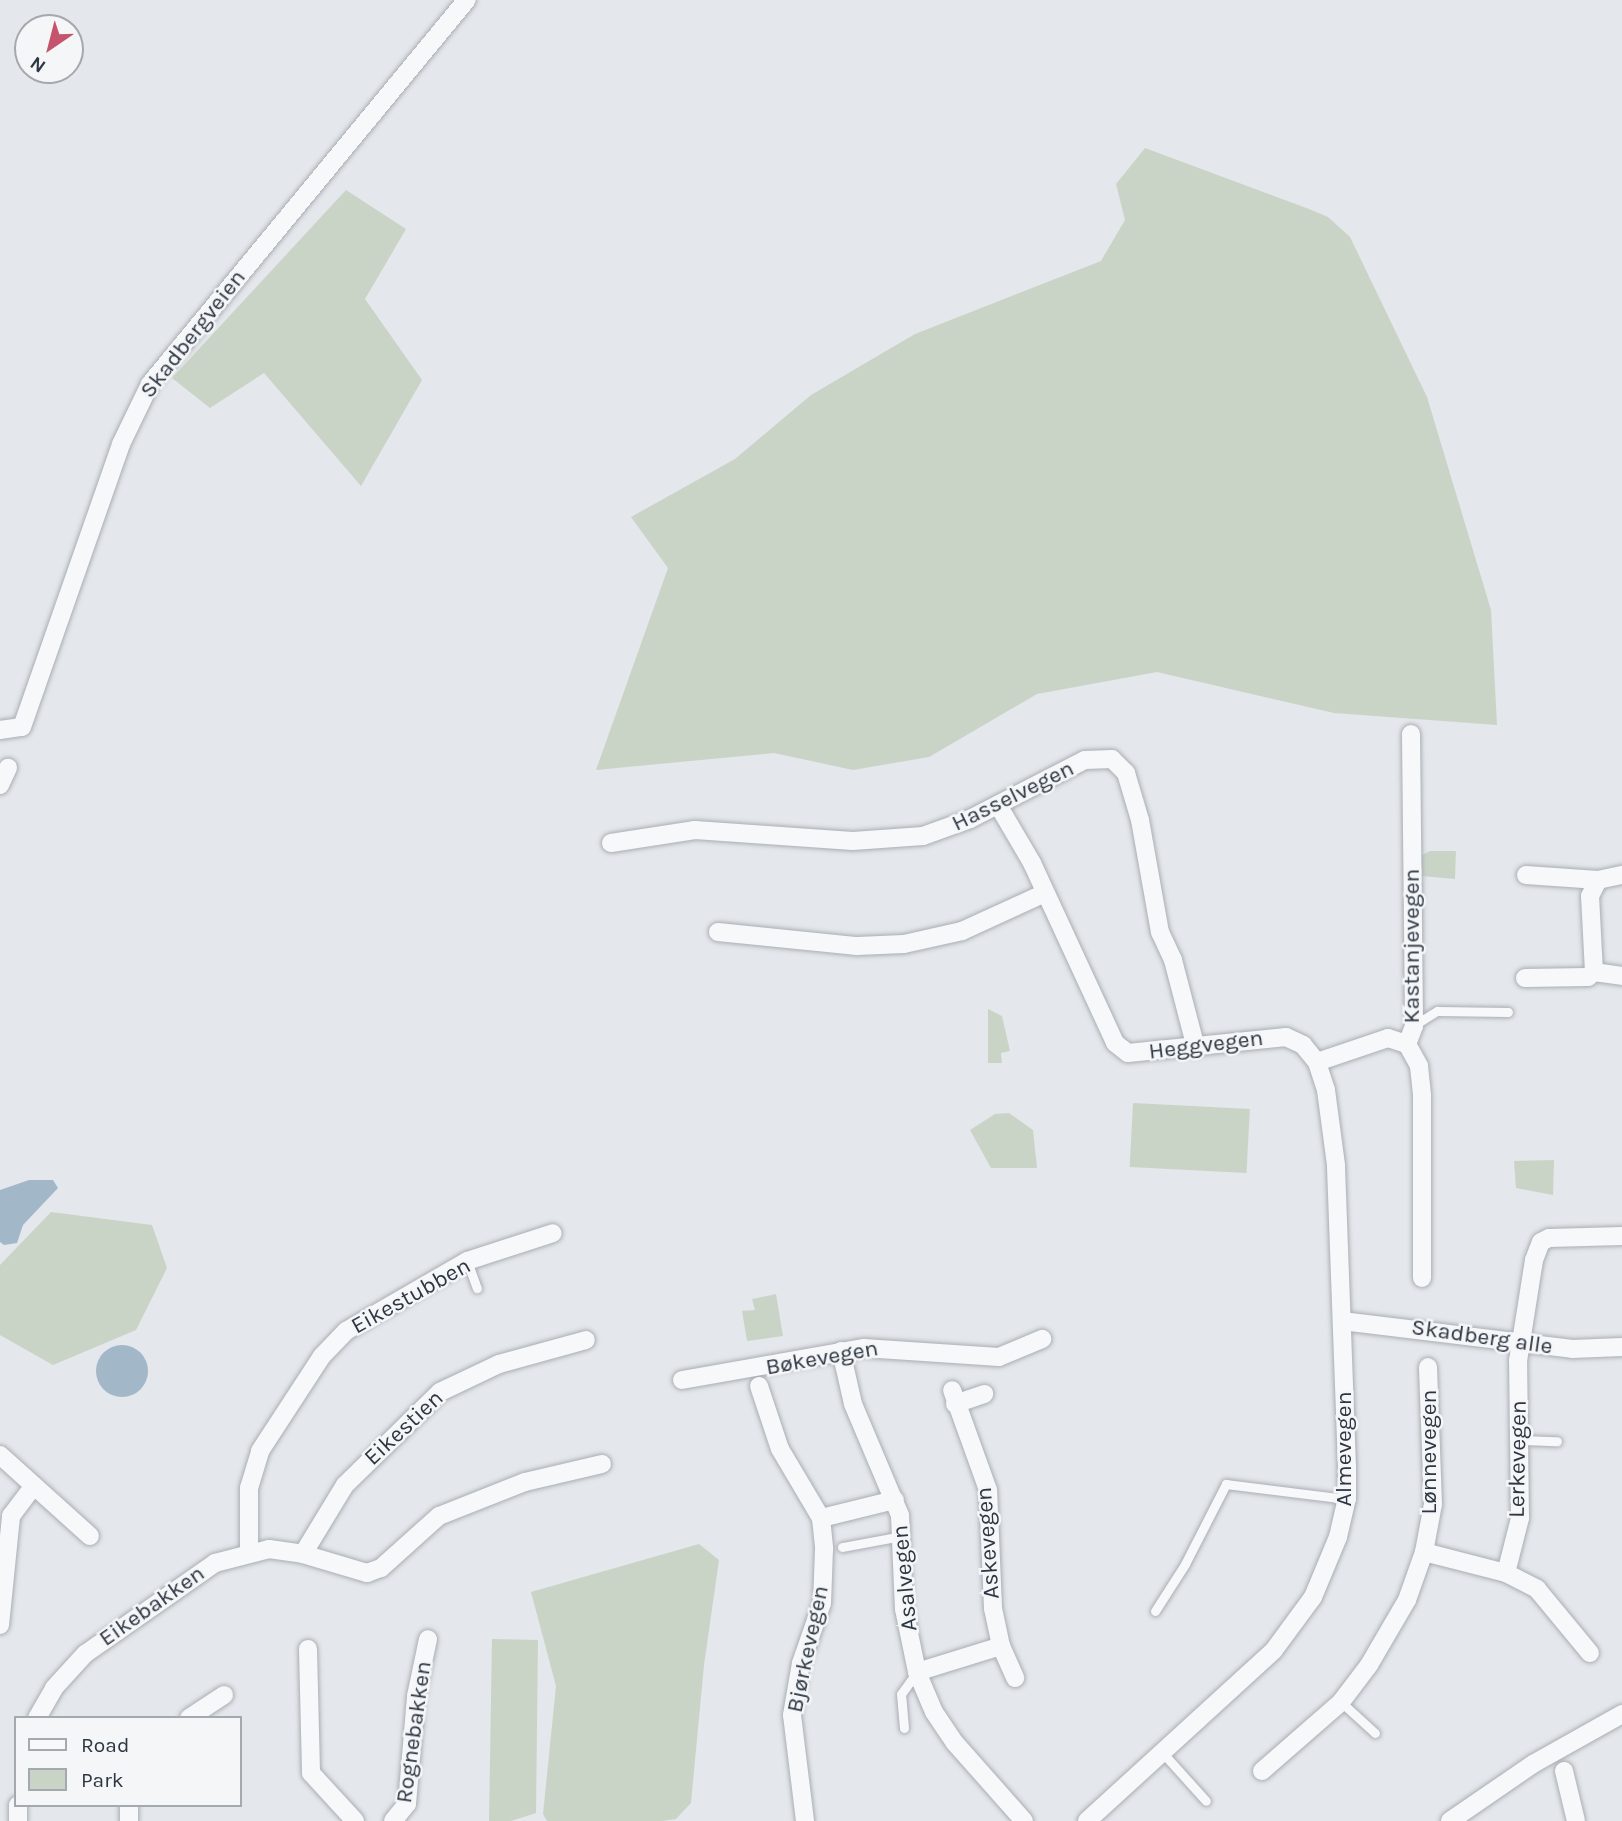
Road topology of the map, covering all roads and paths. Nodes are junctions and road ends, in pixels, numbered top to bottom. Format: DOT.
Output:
graph roads {
  1 [pos="467,0"];
  2 [pos="0,730"];
  3 [pos="1411,734"];
  4 [pos="998,805"];
  5 [pos="611,843"];
  6 [pos="1526,875"];
  7 [pos="1622,875"];
  8 [pos="1598,880"];
  9 [pos="1045,893"];
  10 [pos="718,932"];
  11 [pos="1594,972"];
  12 [pos="1622,976"];
  13 [pos="1525,978"];
  14 [pos="1508,1012"];
  15 [pos="1414,1026"];
  16 [pos="1407,1044"];
  17 [pos="1196,1048"];
  18 [pos="1317,1062"];
  19 [pos="553,1233"];
  20 [pos="1622,1236"];
  21 [pos="467,1261"];
  22 [pos="1422,1278"];
  23 [pos="477,1287"];
  24 [pos="1342,1321"];
  25 [pos="1042,1339"];
  26 [pos="586,1340"];
  27 [pos="1521,1343"];
  28 [pos="1622,1347"];
  29 [pos="841,1351"];
  30 [pos="1428,1367"];
  31 [pos="682,1380"];
  32 [pos="759,1386"];
  33 [pos="984,1394"];
  34 [pos="1521,1440"];
  35 [pos="1557,1441"];
  36 [pos="0,1455"];
  37 [pos="602,1464"];
  38 [pos="34,1486"];
  39 [pos="1347,1499"];
  40 [pos="895,1500"];
  41 [pos="821,1518"];
  42 [pos="90,1536"];
  43 [pos="904,1536"];
  44 [pos="842,1547"];
  45 [pos="249,1551"];
  46 [pos="1424,1552"];
  47 [pos="303,1553"];
  48 [pos="1506,1573"];
  49 [pos="1155,1611"];
  50 [pos="0,1625"];
  51 [pos="428,1639"];
  52 [pos="1001,1646"];
  53 [pos="309,1649"];
  54 [pos="1590,1653"];
  55 [pos="917,1672"];
  56 [pos="1015,1678"];
  57 [pos="224,1695"];
  58 [pos="1341,1702"];
  59 [pos="1622,1714"];
  60 [pos="38,1716"];
  61 [pos="192,1716"];
  62 [pos="904,1728"];
  63 [pos="1375,1733"];
  64 [pos="1161,1751"];
  65 [pos="1262,1771"];
  66 [pos="1564,1771"];
  67 [pos="1206,1801"];
  68 [pos="355,1821"];
  69 [pos="393,1821"];
  70 [pos="805,1821"];
  71 [pos="1024,1821"];
  72 [pos="1087,1821"];
  73 [pos="1450,1821"];
  74 [pos="1576,1821"];
  1 -- 2 [label="street, Skadbergveien"];
  3 -- 15 [label="street, Kastanjevegen"];
  4 -- 5 [label="street, Hasselvegen"];
  4 -- 9 [label="street, Heggvegen"];
  4 -- 17 [label="street, Hasselvegen"];
  6 -- 8 [label="street"];
  7 -- 8 [label="street"];
  8 -- 11 [label="street"];
  9 -- 10 [label="street"];
  9 -- 17 [label="street, Heggvegen"];
  11 -- 12 [label="street"];
  11 -- 13 [label="street"];
  14 -- 15 [label="lane"];
  15 -- 16 [label="street, Kastanjevegen"];
  16 -- 18 [label="street"];
  16 -- 22 [label="street, Kastanjevegen"];
  17 -- 18 [label="street, Heggvegen"];
  18 -- 24 [label="street, Almevegen"];
  19 -- 21 [label="street, Eikestubben"];
  20 -- 27 [label="street, Lerkevegen"];
  21 -- 23 [label="lane"];
  21 -- 45 [label="street, Eikestubben"];
  24 -- 27 [label="street, Skadberg alle"];
  24 -- 39 [label="street, Almevegen"];
  25 -- 29 [label="street, Bøkevegen"];
  26 -- 47 [label="street, Eikestien"];
  27 -- 28 [label="street, Skadberg alle"];
  27 -- 34 [label="street, Lerkevegen"];
  29 -- 31 [label="street, Bøkevegen"];
  29 -- 40 [label="street, Asalvegen"];
  30 -- 46 [label="street, Lønnevegen"];
  32 -- 41 [label="street"];
  33 -- 52 [label="street, Askevegen"];
  34 -- 35 [label="lane"];
  34 -- 48 [label="street, Lerkevegen"];
  36 -- 38 [label="street"];
  37 -- 47 [label="street, Eikebakken"];
  38 -- 42 [label="street"];
  38 -- 50 [label="street"];
  39 -- 49 [label="lane"];
  39 -- 64 [label="street, Almevegen"];
  40 -- 41 [label="street"];
  40 -- 43 [label="street, Asalvegen"];
  41 -- 70 [label="street, Bjørkevegen"];
  43 -- 44 [label="lane"];
  43 -- 55 [label="street, Asalvegen"];
  45 -- 47 [label="street, Eikebakken"];
  45 -- 60 [label="street, Eikebakken"];
  46 -- 48 [label="street"];
  46 -- 58 [label="street, Lønnevegen"];
  48 -- 54 [label="street"];
  51 -- 69 [label="street, Rognebakken"];
  52 -- 55 [label="street"];
  52 -- 56 [label="street, Askevegen"];
  53 -- 68 [label="street"];
  55 -- 62 [label="lane"];
  55 -- 71 [label="street, Asalvegen"];
  57 -- 61 [label="street"];
  58 -- 63 [label="lane"];
  58 -- 65 [label="street, Lønnevegen"];
  59 -- 73 [label="street"];
  64 -- 67 [label="lane"];
  64 -- 72 [label="street, Almevegen"];
  66 -- 74 [label="street"];
}
